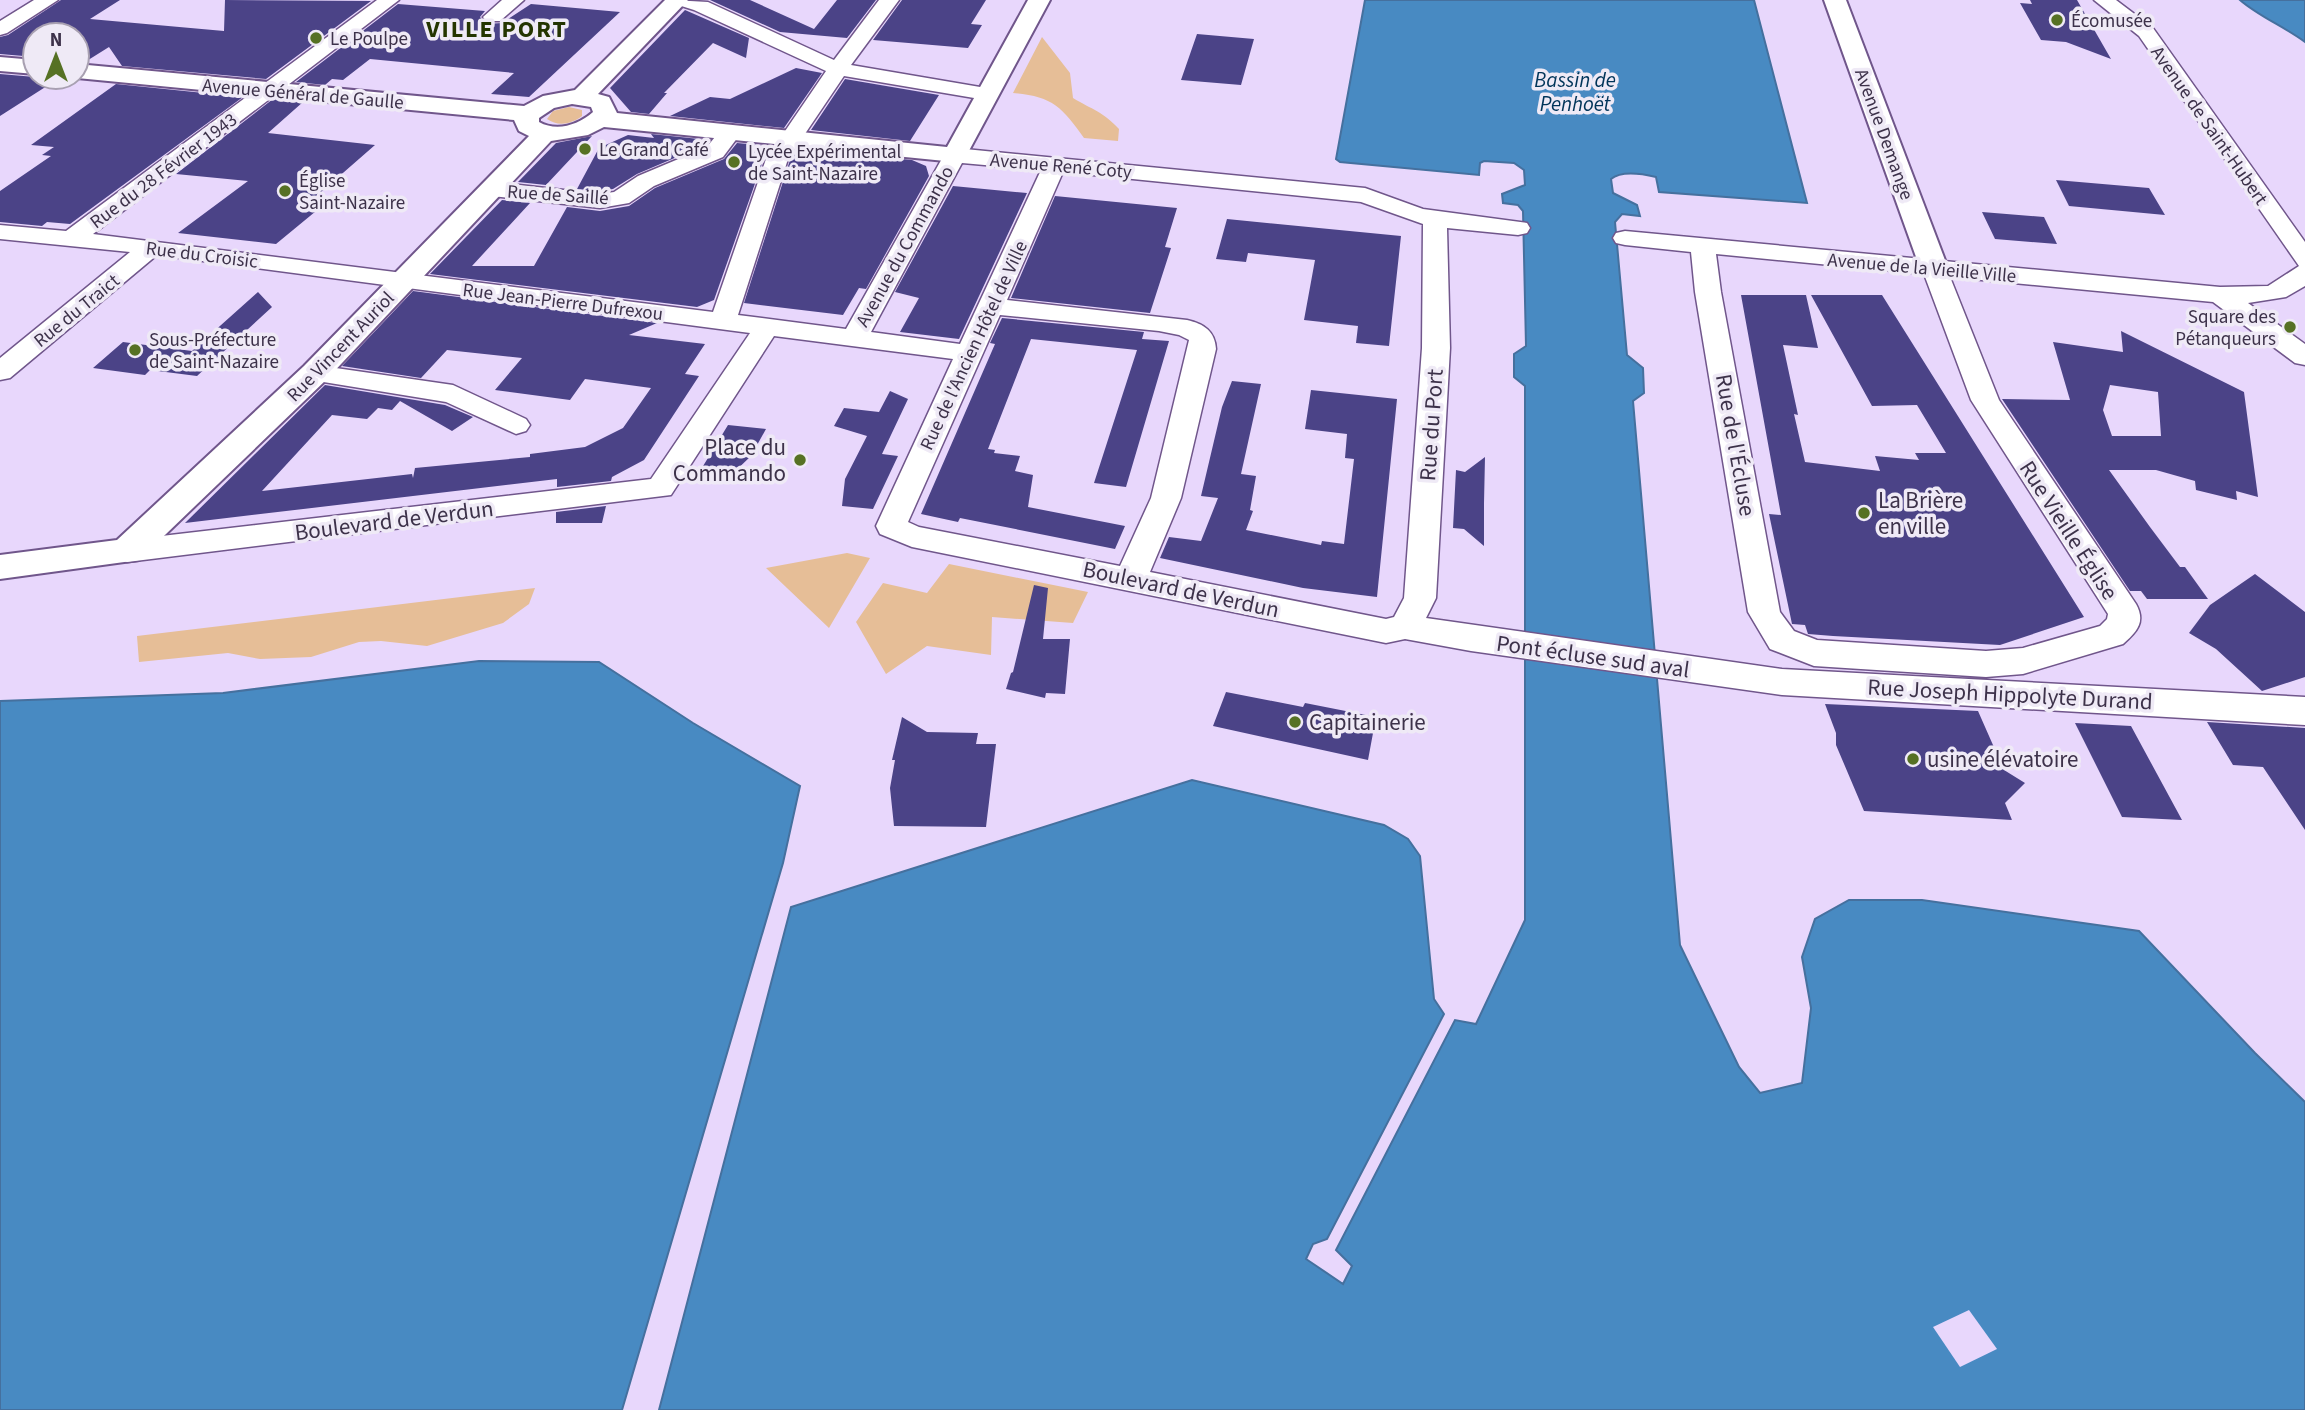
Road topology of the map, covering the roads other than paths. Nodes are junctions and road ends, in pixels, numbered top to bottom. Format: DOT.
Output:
graph roads {
  1 [pos="48,0"];
  2 [pos="389,0"];
  3 [pos="514,0"];
  4 [pos="680,0"];
  5 [pos="889,0"];
  6 [pos="1039,0"];
  7 [pos="1835,0"];
  8 [pos="2105,0"];
  9 [pos="494,17"];
  10 [pos="0,29"];
  11 [pos="0,64"];
  12 [pos="21,66"];
  13 [pos="838,69"];
  14 [pos="91,72"];
  15 [pos="270,89"];
  16 [pos="986,94"];
  17 [pos="582,97"];
  18 [pos="600,120"];
  19 [pos="537,123"];
  20 [pos="730,133"];
  21 [pos="790,139"];
  22 [pos="955,155"];
  23 [pos="1055,165"];
  24 [pos="492,189"];
  25 [pos="1435,219"];
  26 [pos="1518,228"];
  27 [pos="0,232"];
  28 [pos="1625,238"];
  29 [pos="71,239"];
  30 [pos="1703,246"];
  31 [pos="152,247"];
  32 [pos="2305,260"];
  33 [pos="1934,268"];
  34 [pos="2305,272"];
  35 [pos="403,280"];
  36 [pos="2220,295"];
  37 [pos="992,306"];
  38 [pos="723,321"];
  39 [pos="767,327"];
  40 [pos="854,338"];
  41 [pos="968,353"];
  42 [pos="2305,357"];
  43 [pos="0,372"];
  44 [pos="316,373"];
  45 [pos="516,425"];
  46 [pos="891,526"];
  47 [pos="127,551"];
  48 [pos="0,567"];
  49 [pos="1131,578"];
  50 [pos="1405,627"];
  51 [pos="1471,639"];
  52 [pos="1782,640"];
  53 [pos="1716,672"];
  54 [pos="2305,711"];
  1 -- 10 [label="street"];
  2 -- 15 [label="street, Rue du 28 Février 1943"];
  3 -- 9 [label="street"];
  4 -- 13 [label="street"];
  4 -- 17 [label="street"];
  5 -- 13 [label="street"];
  6 -- 16 [label="street"];
  7 -- 33 [label="street, Avenue Demange"];
  8 -- 32 [label="street, Avenue de Saint-Hubert"];
  11 -- 12 [label="street"];
  13 -- 16 [label="street"];
  13 -- 21 [label="street"];
  14 -- 15 [label="street, Avenue Général de Gaulle"];
  15 -- 19 [label="street, Avenue Général de Gaulle"];
  15 -- 29 [label="street, Rue du 28 Février 1943"];
  16 -- 22 [label="street"];
  17 -- 18 [label="street"];
  17 -- 19 [label="street"];
  18 -- 19 [label="street, Avenue Général de Gaulle"];
  18 -- 20 [label="street, Avenue René Coty"];
  19 -- 24 [label="street, Rue Vincent Auriol"];
  20 -- 21 [label="street, Avenue René Coty"];
  20 -- 24 [label="street, Rue de Saillé"];
  21 -- 22 [label="street, Avenue René Coty"];
  21 -- 38 [label="street"];
  22 -- 23 [label="street, Avenue René Coty"];
  22 -- 40 [label="street, Avenue du Commando"];
  23 -- 25 [label="street, Avenue René Coty"];
  23 -- 37 [label="street, Rue de l'Ancien Hôtel de Ville"];
  24 -- 35 [label="street, Rue Vincent Auriol"];
  25 -- 26 [label="street, Avenue René Coty"];
  25 -- 50 [label="street, Rue du Port"];
  27 -- 29 [label="street, Rue du Croisic"];
  28 -- 30 [label="street, Avenue de la Vieille Ville"];
  29 -- 31 [label="street, Rue du Croisic"];
  30 -- 33 [label="street, Avenue de la Vieille Ville"];
  30 -- 52 [label="street, Rue de l'Écluse"];
  31 -- 35 [label="street, Rue du Croisic"];
  31 -- 43 [label="street, Rue du Traict"];
  33 -- 36 [label="street, Avenue de la Vieille Ville"];
  33 -- 52 [label="street, Rue Vieille Église"];
  34 -- 36 [label="street"];
  35 -- 38 [label="street, Rue Jean-Pierre Dufrexou"];
  35 -- 44 [label="street, Rue Vincent Auriol"];
  36 -- 42 [label="street"];
  37 -- 41 [label="street, Rue de l'Ancien Hôtel de Ville"];
  37 -- 49 [label="street"];
  38 -- 39 [label="street"];
  39 -- 40 [label="street"];
  39 -- 47 [label="street, Boulevard de Verdun"];
  40 -- 41 [label="street"];
  41 -- 46 [label="street, Rue de l'Ancien Hôtel de Ville"];
  44 -- 45 [label="street"];
  44 -- 47 [label="street, Rue Vincent Auriol"];
  46 -- 49 [label="street, Boulevard de Verdun"];
  47 -- 48 [label="street"];
  49 -- 50 [label="street, Boulevard de Verdun"];
  50 -- 51 [label="street, Boulevard de Verdun"];
  51 -- 53 [label="street, Pont écluse sud aval"];
  53 -- 54 [label="street, Rue Joseph Hippolyte Durand"];
}
